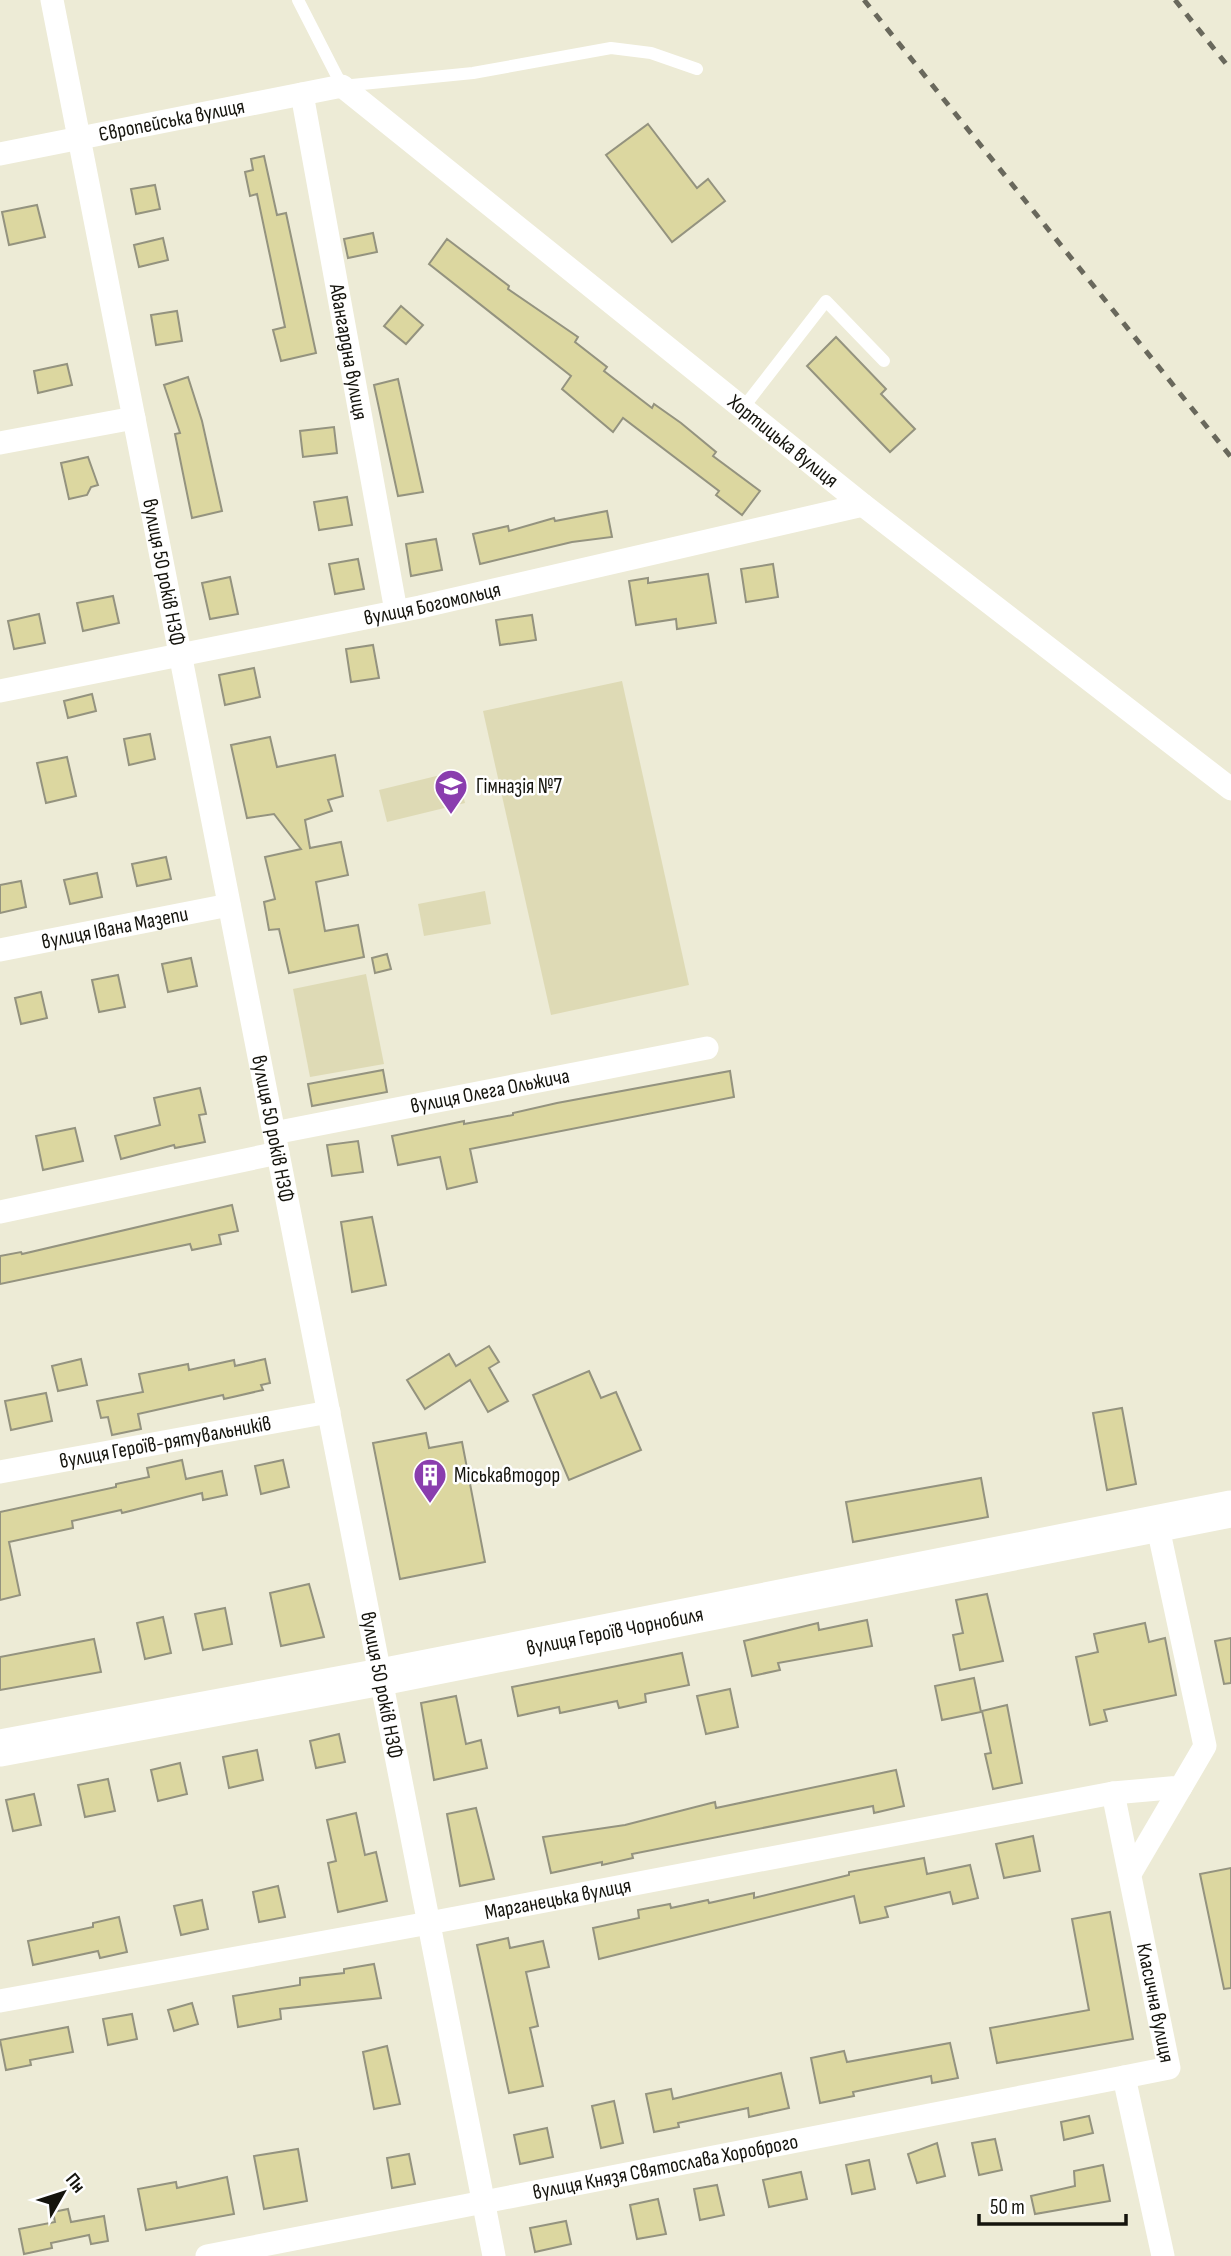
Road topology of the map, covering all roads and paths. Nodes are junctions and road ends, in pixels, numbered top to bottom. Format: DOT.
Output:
graph roads {
  1 [pos="52,0"];
  2 [pos="298,0"];
  3 [pos="697,69"];
  4 [pos="342,86"];
  5 [pos="302,94"];
  6 [pos="79,139"];
  7 [pos="0,154"];
  8 [pos="884,361"];
  9 [pos="743,408"];
  10 [pos="134,418"];
  11 [pos="0,443"];
  12 [pos="863,505"];
  13 [pos="396,611"];
  14 [pos="181,656"];
  15 [pos="0,691"];
  16 [pos="1231,789"];
  17 [pos="229,905"];
  18 [pos="0,950"];
  19 [pos="707,1048"];
  20 [pos="276,1143"];
  21 [pos="0,1212"];
  22 [pos="329,1412"];
  23 [pos="0,1472"];
  24 [pos="1231,1509"];
  25 [pos="1157,1523"];
  26 [pos="381,1677"];
  27 [pos="0,1748"];
  28 [pos="1181,1787"];
  29 [pos="1114,1793"];
  30 [pos="1130,1874"];
  31 [pos="429,1923"];
  32 [pos="0,2001"];
  33 [pos="1124,2077"];
  34 [pos="483,2202"];
  35 [pos="207,2256"];
  36 [pos="494,2256"];
  37 [pos="1163,2256"];
  1 -- 6 [label="street, вулиця 50 років НЗФ"];
  2 -- 4 [label="lane"];
  3 -- 4 [label="lane"];
  4 -- 5 [label="street, Європейська вулиця"];
  4 -- 9 [label="street, Хортицька вулиця"];
  5 -- 6 [label="street, Європейська вулиця"];
  5 -- 13 [label="street, Авангардна вулиця"];
  6 -- 7 [label="street, Європейська вулиця"];
  6 -- 10 [label="street, вулиця 50 років НЗФ"];
  8 -- 9 [label="lane"];
  9 -- 12 [label="street, Хортицька вулиця"];
  10 -- 11 [label="street"];
  10 -- 14 [label="street, вулиця 50 років НЗФ"];
  12 -- 13 [label="street, вулиця Богомольця"];
  12 -- 16 [label="street, Хортицька вулиця"];
  13 -- 14 [label="street, вулиця Богомольця"];
  14 -- 15 [label="street, вулиця Богомольця"];
  14 -- 17 [label="street, вулиця 50 років НЗФ"];
  17 -- 18 [label="street, вулиця Івана Мазепи"];
  17 -- 20 [label="street, вулиця 50 років НЗФ"];
  19 -- 20 [label="street, вулиця Олега Ольжича"];
  20 -- 21 [label="street, вулиця Олега Ольжича"];
  20 -- 22 [label="street, вулиця 50 років НЗФ"];
  22 -- 23 [label="street, вулиця Героїв-рятувальників"];
  22 -- 26 [label="street, вулиця 50 років НЗФ"];
  24 -- 25 [label="main road, вулиця Героїв Чорнобиля"];
  25 -- 26 [label="main road, вулиця Героїв Чорнобиля"];
  25 -- 28 [label="street"];
  26 -- 27 [label="main road, вулиця Героїв Чорнобиля"];
  26 -- 31 [label="street, вулиця 50 років НЗФ"];
  28 -- 29 [label="street, Марганецька вулиця"];
  28 -- 30 [label="street"];
  29 -- 30 [label="street, Класична вулиця"];
  29 -- 31 [label="street, Марганецька вулиця"];
  30 -- 33 [label="street, Класична вулиця"];
  31 -- 32 [label="street, Марганецька вулиця"];
  31 -- 34 [label="street, вулиця 50 років НЗФ"];
  33 -- 34 [label="street, вулиця Князя Святослава Хороброго"];
  33 -- 37 [label="street, Класична вулиця"];
  34 -- 35 [label="street, вулиця Князя Святослава Хороброго"];
  34 -- 36 [label="street, вулиця 50 років НЗФ"];
}
